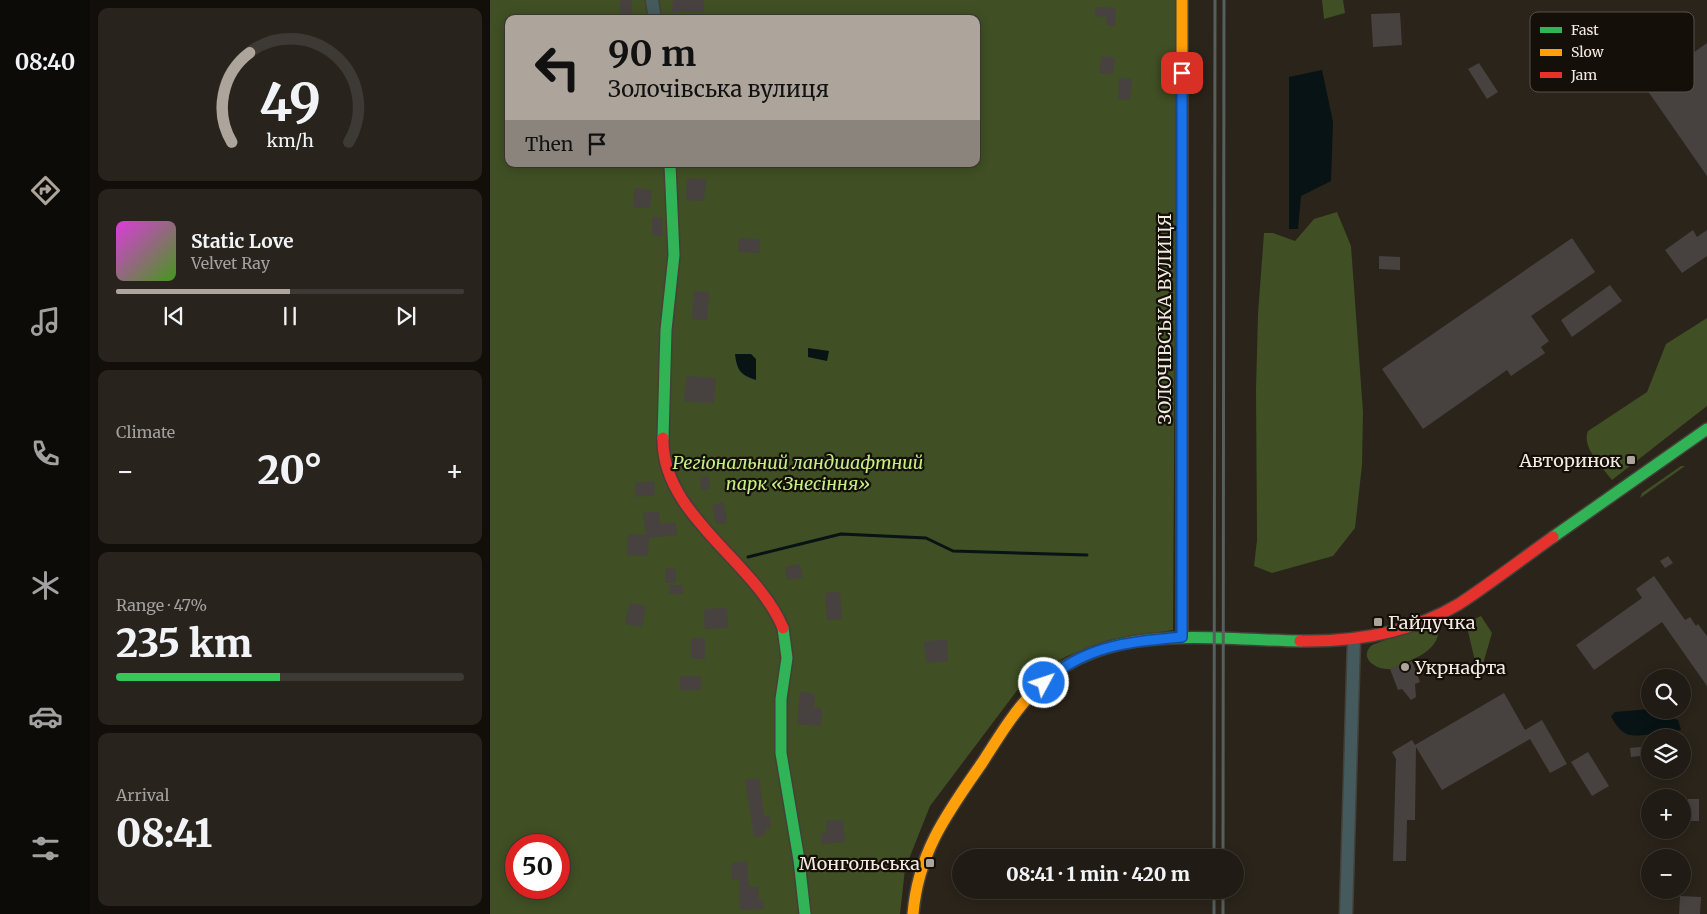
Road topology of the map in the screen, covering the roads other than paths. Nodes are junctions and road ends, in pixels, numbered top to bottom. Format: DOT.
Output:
graph roads {
  1 [pos="652,0"];
  2 [pos="1182,0"];
  3 [pos="654,15"];
  4 [pos="670,167"];
  5 [pos="1707,429"];
  6 [pos="1182,637"];
  7 [pos="1354,640"];
  8 [pos="805,914"];
  9 [pos="913,914"];
  10 [pos="1346,914"];
  1 -- 3 [label="street"];
  2 -- 6 [label="street, ЗОЛОЧІВСЬКА ВУЛИЦЯ"];
  4 -- 8 [label="street"];
  5 -- 7 [label="street"];
  6 -- 7 [label="street"];
  6 -- 9 [label="street"];
  7 -- 10 [label="street"];
}
